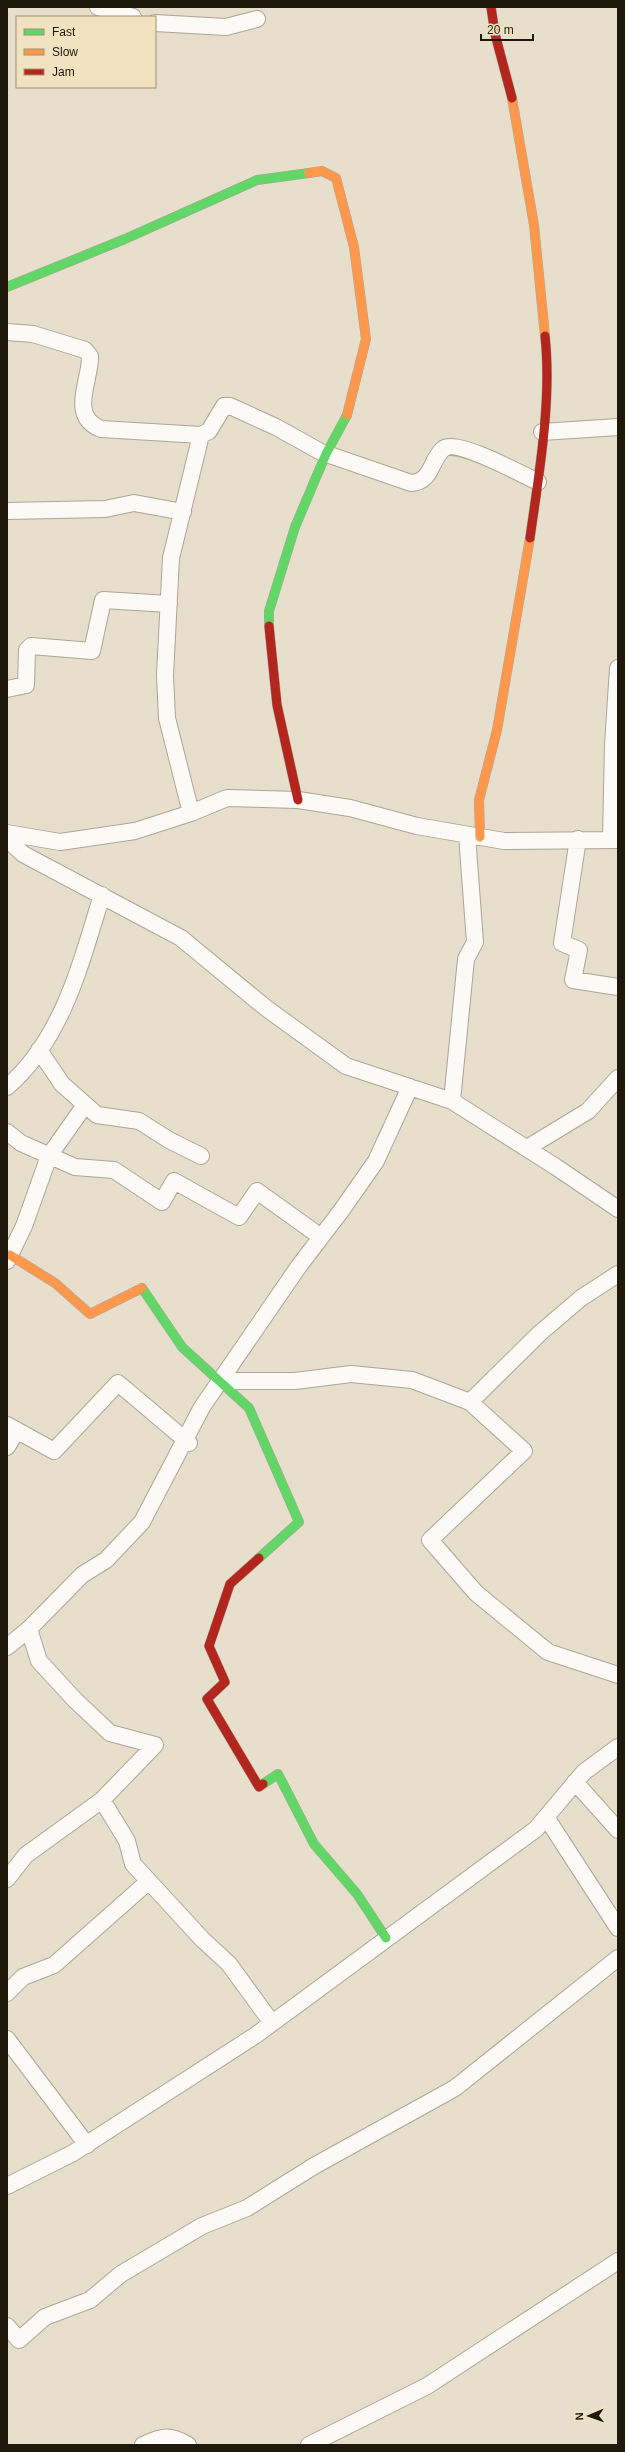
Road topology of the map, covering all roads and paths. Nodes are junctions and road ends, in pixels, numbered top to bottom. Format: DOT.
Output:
graph roads {
  1 [pos="98,7"];
  2 [pos="491,7"];
  3 [pos="130,16"];
  4 [pos="257,19"];
  5 [pos="156,23"];
  6 [pos="7,287"];
  7 [pos="7,332"];
  8 [pos="618,427"];
  9 [pos="542,432"];
  10 [pos="201,435"];
  11 [pos="326,454"];
  12 [pos="538,482"];
  13 [pos="7,511"];
  14 [pos="183,512"];
  15 [pos="169,604"];
  16 [pos="618,668"];
  17 [pos="7,689"];
  18 [pos="298,800"];
  19 [pos="190,813"];
  20 [pos="7,833"];
  21 [pos="474,836"];
  22 [pos="7,839"];
  23 [pos="578,839"];
  24 [pos="614,840"];
  25 [pos="102,895"];
  26 [pos="618,987"];
  27 [pos="39,1050"];
  28 [pos="618,1078"];
  29 [pos="7,1087"];
  30 [pos="410,1087"];
  31 [pos="452,1101"];
  32 [pos="85,1105"];
  33 [pos="7,1132"];
  34 [pos="527,1148"];
  35 [pos="49,1156"];
  36 [pos="201,1156"];
  37 [pos="618,1209"];
  38 [pos="320,1237"];
  39 [pos="9,1258"];
  40 [pos="618,1274"];
  41 [pos="220,1380"];
  42 [pos="470,1402"];
  43 [pos="12,1428"];
  44 [pos="187,1441"];
  45 [pos="7,1447"];
  46 [pos="29,1629"];
  47 [pos="7,1647"];
  48 [pos="618,1675"];
  49 [pos="618,1747"];
  50 [pos="575,1782"];
  51 [pos="102,1800"];
  52 [pos="546,1817"];
  53 [pos="618,1830"];
  54 [pos="7,1879"];
  55 [pos="149,1881"];
  56 [pos="618,1928"];
  57 [pos="386,1938"];
  58 [pos="618,1958"];
  59 [pos="7,1993"];
  60 [pos="272,2023"];
  61 [pos="7,2039"];
  62 [pos="87,2145"];
  63 [pos="7,2186"];
  64 [pos="618,2261"];
  65 [pos="7,2326"];
  66 [pos="143,2445"];
  67 [pos="188,2445"];
  68 [pos="309,2445"];
  1 -- 3 [label="street"];
  2 -- 9 [label="street"];
  4 -- 5 [label="street"];
  6 -- 11 [label="street"];
  7 -- 10 [label="street"];
  8 -- 9 [label="street"];
  9 -- 12 [label="street"];
  10 -- 11 [label="street"];
  10 -- 14 [label="street"];
  11 -- 12 [label="street"];
  11 -- 18 [label="street"];
  12 -- 21 [label="street"];
  13 -- 14 [label="street"];
  14 -- 15 [label="street"];
  15 -- 17 [label="street"];
  15 -- 19 [label="street"];
  16 -- 24 [label="street"];
  18 -- 19 [label="street"];
  18 -- 21 [label="street"];
  19 -- 20 [label="street"];
  21 -- 23 [label="street"];
  21 -- 31 [label="street"];
  22 -- 25 [label="street"];
  23 -- 24 [label="street"];
  23 -- 26 [label="street"];
  25 -- 27 [label="street"];
  25 -- 30 [label="street"];
  27 -- 29 [label="street"];
  27 -- 32 [label="street"];
  28 -- 34 [label="street"];
  30 -- 31 [label="street"];
  30 -- 38 [label="street"];
  31 -- 34 [label="street"];
  32 -- 35 [label="street"];
  32 -- 36 [label="street"];
  33 -- 35 [label="street"];
  34 -- 37 [label="street"];
  35 -- 38 [label="street"];
  35 -- 39 [label="street"];
  38 -- 41 [label="street"];
  39 -- 41 [label="street"];
  40 -- 42 [label="street"];
  41 -- 42 [label="street"];
  41 -- 44 [label="street"];
  41 -- 57 [label="street"];
  42 -- 48 [label="street"];
  43 -- 44 [label="street"];
  43 -- 45 [label="street"];
  44 -- 46 [label="street"];
  46 -- 47 [label="street"];
  46 -- 51 [label="street"];
  49 -- 50 [label="street"];
  50 -- 52 [label="street"];
  50 -- 53 [label="street"];
  51 -- 54 [label="street"];
  51 -- 55 [label="street"];
  52 -- 56 [label="street"];
  52 -- 57 [label="street"];
  55 -- 59 [label="street"];
  55 -- 60 [label="street"];
  57 -- 60 [label="street"];
  58 -- 65 [label="street"];
  60 -- 62 [label="street"];
  61 -- 62 [label="street"];
  62 -- 63 [label="street"];
  64 -- 68 [label="street"];
  66 -- 67 [label="street"];
}
